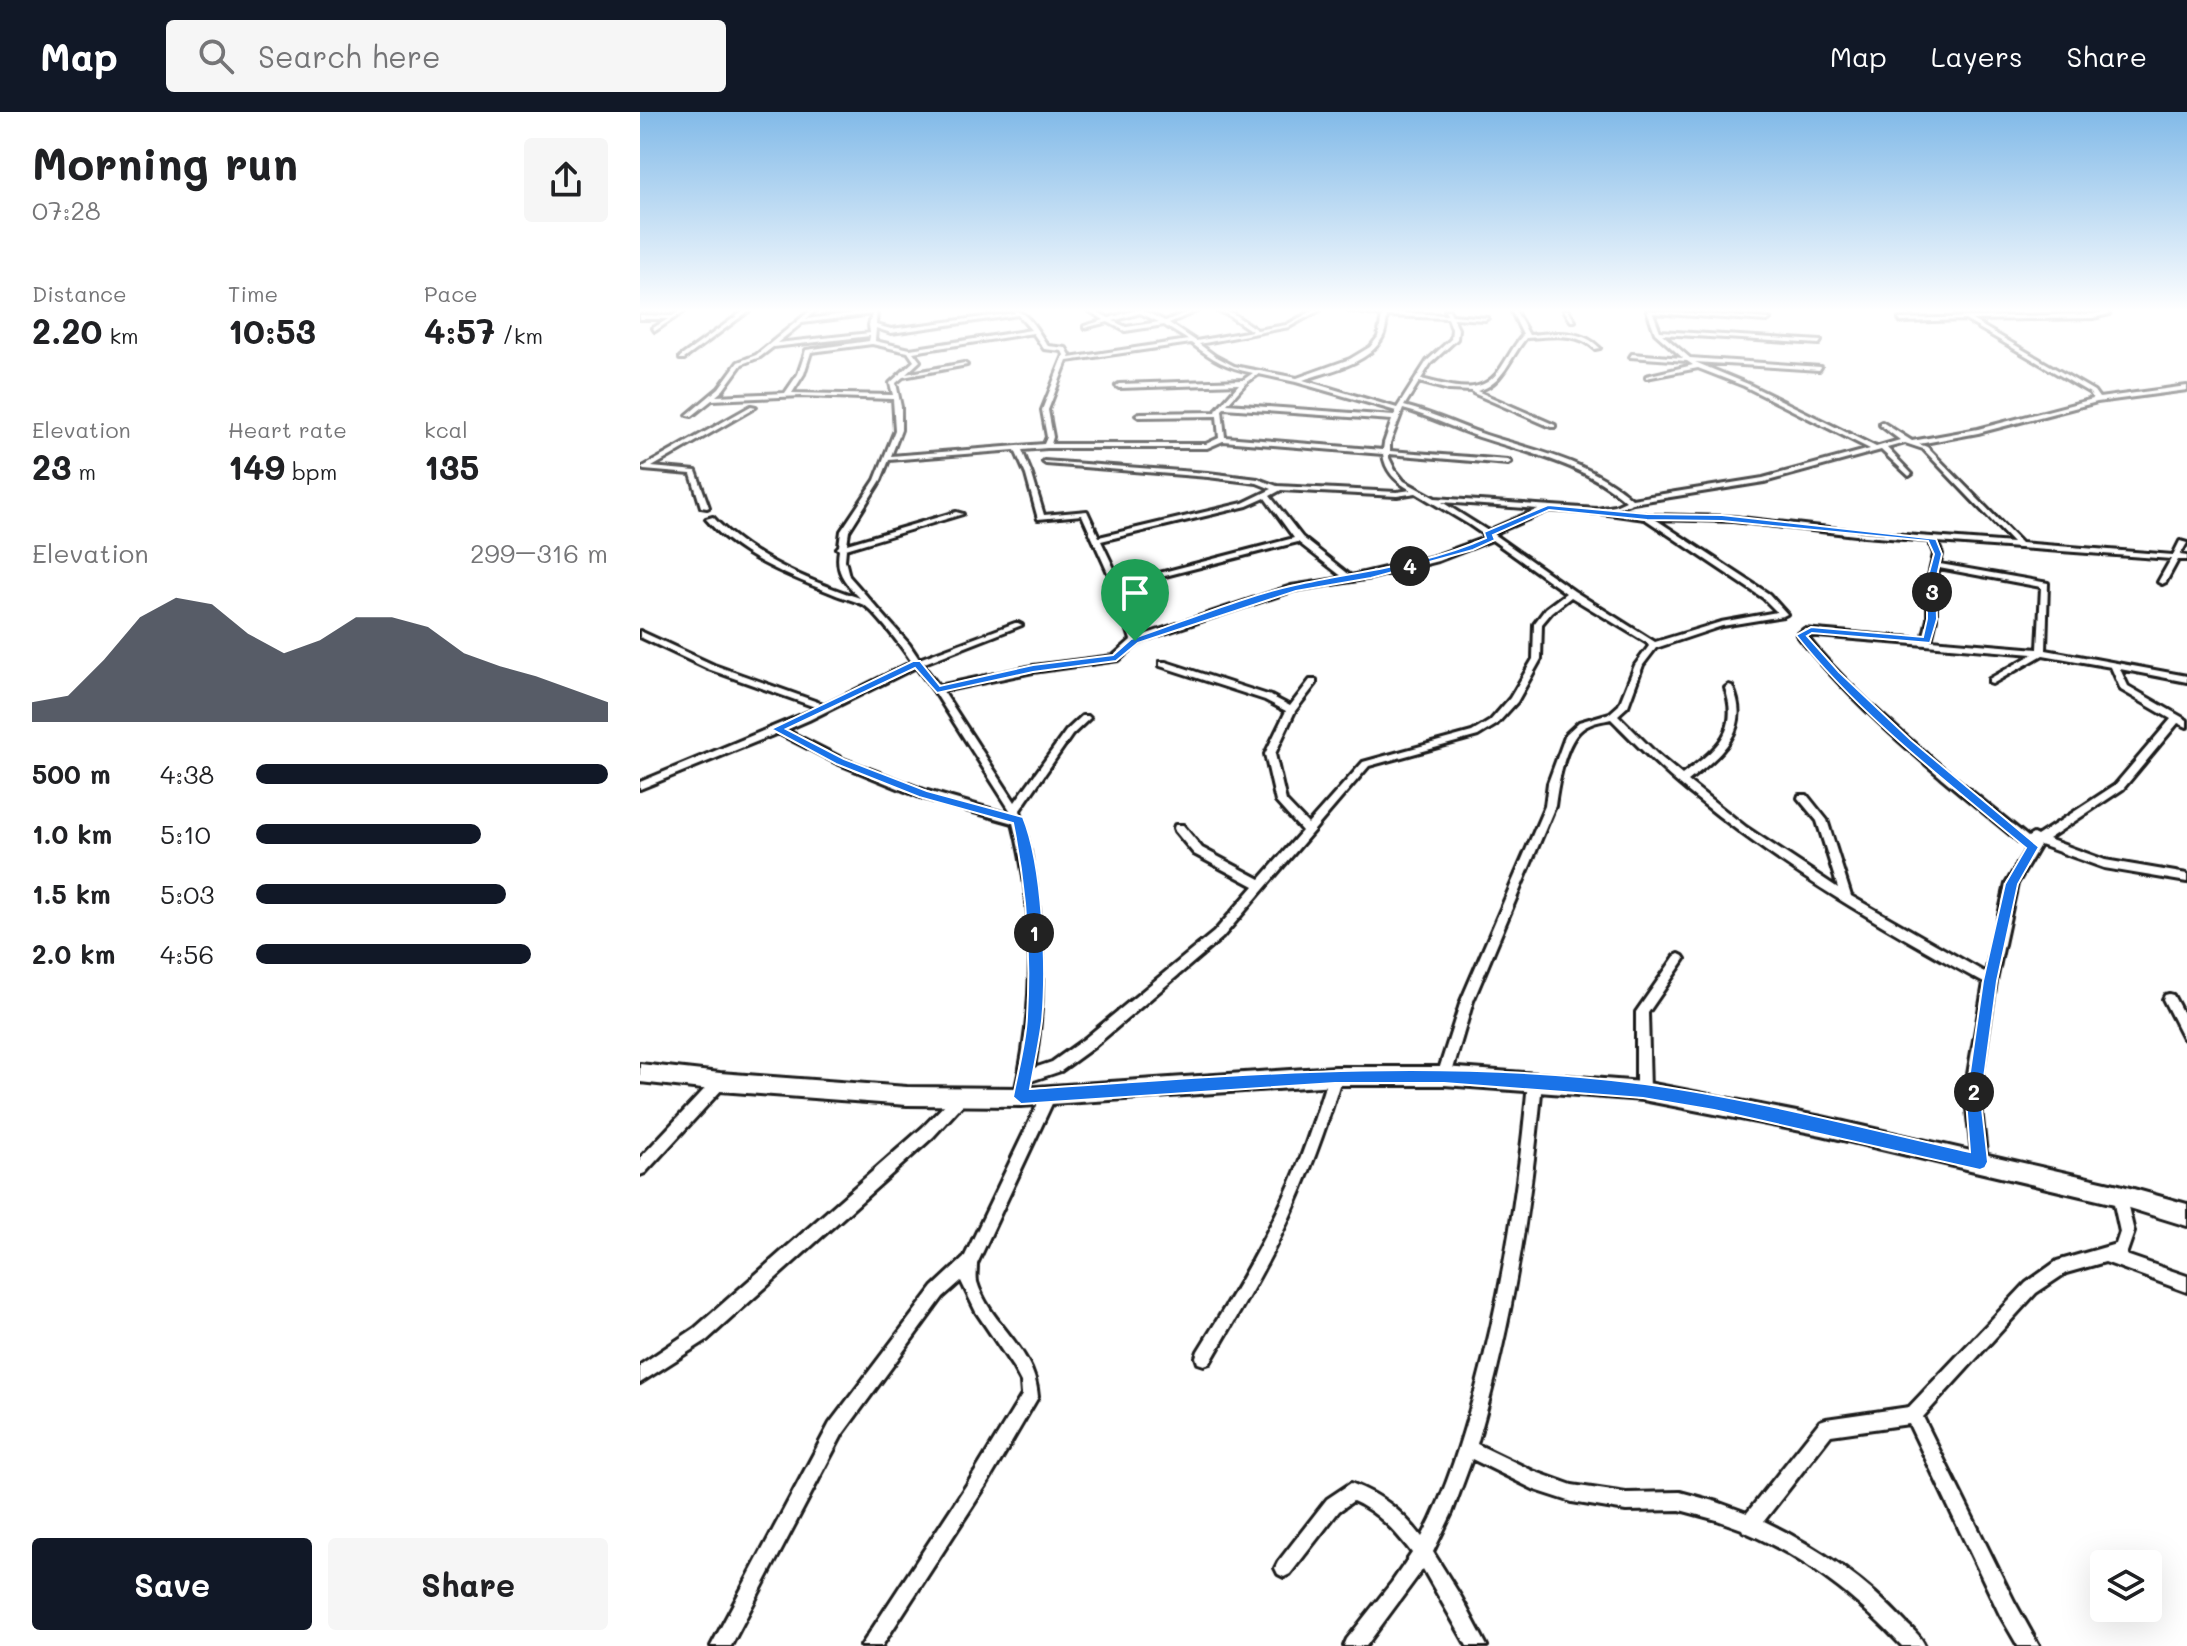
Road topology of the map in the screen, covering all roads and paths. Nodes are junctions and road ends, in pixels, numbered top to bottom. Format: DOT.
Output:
graph roads {
  1 [pos="727,382"];
  2 [pos="798,382"];
  3 [pos="894,382"];
  4 [pos="1056,382"];
  5 [pos="1244,382"];
  6 [pos="1302,382"];
  7 [pos="1416,382"];
  8 [pos="1425,382"];
  9 [pos="1492,382"];
  10 [pos="1738,382"];
  11 [pos="2074,382"];
  12 [pos="1119,386"];
  13 [pos="2187,388"];
  14 [pos="1475,392"];
  15 [pos="787,394"];
  16 [pos="896,397"];
  17 [pos="1348,397"];
  18 [pos="710,398"];
  19 [pos="2097,400"];
  20 [pos="1223,406"];
  21 [pos="753,407"];
  22 [pos="1398,412"];
  23 [pos="1338,413"];
  24 [pos="1218,414"];
  25 [pos="690,415"];
  26 [pos="1139,415"];
  27 [pos="1882,424"];
  28 [pos="1553,426"];
  29 [pos="1222,439"];
  30 [pos="1909,442"];
  31 [pos="1047,446"];
  32 [pos="1878,448"];
  33 [pos="1018,449"];
  34 [pos="1386,451"];
  35 [pos="886,458"];
  36 [pos="1046,462"];
  37 [pos="1508,462"];
  38 [pos="642,468"];
  39 [pos="1909,474"];
  40 [pos="1280,488"];
  41 [pos="1417,491"];
  42 [pos="1266,495"];
  43 [pos="1433,500"];
  44 [pos="1631,501"];
  45 [pos="705,507"];
  46 [pos="1548,507"];
  47 [pos="1603,511"];
  48 [pos="959,514"];
  49 [pos="1647,517"];
  50 [pos="710,519"];
  51 [pos="1490,536"];
  52 [pos="1299,539"];
  53 [pos="1932,539"];
  54 [pos="1097,540"];
  55 [pos="2183,543"];
  56 [pos="2018,544"];
  57 [pos="841,548"];
  58 [pos="2175,557"];
  59 [pos="2187,558"];
  60 [pos="1935,565"];
  61 [pos="1348,577"];
  62 [pos="2162,582"];
  63 [pos="1118,586"];
  64 [pos="1571,593"];
  65 [pos="865,603"];
  66 [pos="1018,625"];
  67 [pos="640,634"];
  68 [pos="1135,641"];
  69 [pos="1927,641"];
  70 [pos="1653,646"];
  71 [pos="2042,652"];
  72 [pos="917,663"];
  73 [pos="1163,664"];
  74 [pos="2114,665"];
  75 [pos="2187,679"];
  76 [pos="1992,681"];
  77 [pos="1313,682"];
  78 [pos="1729,688"];
  79 [pos="937,689"];
  80 [pos="826,708"];
  81 [pos="1291,710"];
  82 [pos="1613,715"];
  83 [pos="1085,718"];
  84 [pos="2181,722"];
  85 [pos="777,729"];
  86 [pos="1682,780"];
  87 [pos="640,786"];
  88 [pos="1803,798"];
  89 [pos="1016,815"];
  90 [pos="1179,828"];
  91 [pos="1308,831"];
  92 [pos="2035,844"];
  93 [pos="2187,878"];
  94 [pos="1261,885"];
  95 [pos="1846,897"];
  96 [pos="1679,959"];
  97 [pos="1990,981"];
  98 [pos="2169,999"];
  99 [pos="2187,1034"];
  100 [pos="640,1073"];
  101 [pos="1027,1076"];
  102 [pos="1335,1076"];
  103 [pos="1444,1076"];
  104 [pos="720,1082"];
  105 [pos="1535,1082"];
  106 [pos="1643,1091"];
  107 [pos="1049,1095"];
  108 [pos="961,1097"];
  109 [pos="1021,1097"];
  110 [pos="1980,1162"];
  111 [pos="640,1168"];
  112 [pos="2119,1195"];
  113 [pos="2187,1215"];
  114 [pos="2106,1255"];
  115 [pos="969,1263"];
  116 [pos="2187,1284"];
  117 [pos="1204,1357"];
  118 [pos="640,1375"];
  119 [pos="1913,1415"];
  120 [pos="1469,1449"];
  121 [pos="1749,1525"];
  122 [pos="1423,1549"];
  123 [pos="1284,1568"];
  124 [pos="721,1646"];
  125 [pos="871,1646"];
  126 [pos="1354,1646"];
  127 [pos="1477,1646"];
  128 [pos="1915,1646"];
  129 [pos="2029,1646"];
  1 -- 18 [label="street"];
  2 -- 15 [label="street"];
  3 -- 16 [label="street"];
  4 -- 31 [label="street"];
  5 -- 12 [label="street"];
  5 -- 20 [label="street"];
  6 -- 17 [label="street"];
  7 -- 22 [label="street"];
  8 -- 14 [label="street"];
  9 -- 14 [label="street"];
  10 -- 32 [label="street"];
  11 -- 19 [label="street"];
  13 -- 19 [label="street"];
  14 -- 28 [label="street"];
  15 -- 16 [label="street"];
  15 -- 18 [label="street"];
  16 -- 35 [label="street"];
  17 -- 22 [label="street"];
  17 -- 23 [label="street"];
  18 -- 25 [label="street"];
  19 -- 30 [label="street"];
  20 -- 23 [label="street"];
  20 -- 24 [label="street"];
  21 -- 38 [label="street"];
  22 -- 23 [label="street"];
  22 -- 34 [label="street"];
  22 -- 44 [label="street"];
  24 -- 26 [label="street"];
  24 -- 29 [label="street"];
  27 -- 30 [label="street"];
  29 -- 31 [label="street"];
  29 -- 34 [label="street"];
  30 -- 32 [label="street"];
  30 -- 56 [label="street"];
  31 -- 33 [label="street"];
  32 -- 39 [label="street"];
  32 -- 44 [label="street"];
  33 -- 35 [label="street"];
  33 -- 54 [label="street"];
  34 -- 37 [label="street"];
  34 -- 41 [label="street"];
  35 -- 57 [label="street"];
  36 -- 40 [label="street"];
  38 -- 45 [label="street"];
  40 -- 41 [label="street"];
  40 -- 42 [label="street"];
  41 -- 43 [label="street"];
  42 -- 52 [label="street"];
  42 -- 54 [label="street"];
  43 -- 46 [label="street"];
  43 -- 51 [label="street"];
  44 -- 47 [label="street"];
  46 -- 47 [label="street"];
  46 -- 51 [label="street"];
  47 -- 49 [label="street"];
  48 -- 57 [label="street"];
  49 -- 53 [label="street"];
  49 -- 70 [label="street"];
  50 -- 65 [label="street"];
  51 -- 61 [label="street"];
  51 -- 64 [label="street"];
  52 -- 61 [label="street"];
  52 -- 63 [label="street"];
  53 -- 56 [label="street"];
  53 -- 60 [label="street"];
  54 -- 63 [label="street"];
  55 -- 58 [label="street"];
  56 -- 58 [label="street"];
  57 -- 65 [label="street"];
  58 -- 59 [label="street"];
  58 -- 62 [label="street"];
  60 -- 69 [label="street"];
  60 -- 71 [label="street"];
  61 -- 68 [label="street"];
  63 -- 68 [label="street"];
  64 -- 70 [label="street"];
  64 -- 91 [label="street"];
  65 -- 72 [label="street"];
  66 -- 72 [label="street"];
  67 -- 80 [label="street"];
  68 -- 79 [label="street"];
  69 -- 71 [label="street"];
  69 -- 92 [label="street"];
  70 -- 82 [label="street"];
  71 -- 74 [label="street"];
  71 -- 76 [label="street"];
  72 -- 79 [label="street"];
  72 -- 80 [label="street"];
  73 -- 81 [label="street"];
  74 -- 75 [label="street"];
  74 -- 84 [label="street"];
  77 -- 81 [label="street"];
  78 -- 86 [label="street"];
  79 -- 89 [label="street"];
  80 -- 85 [label="street"];
  81 -- 91 [label="street"];
  82 -- 86 [label="street"];
  82 -- 103 [label="street"];
  83 -- 89 [label="street"];
  84 -- 92 [label="street"];
  85 -- 87 [label="street"];
  85 -- 89 [label="street"];
  86 -- 95 [label="street"];
  88 -- 95 [label="street"];
  89 -- 101 [label="street"];
  90 -- 94 [label="street"];
  91 -- 94 [label="street"];
  92 -- 93 [label="street"];
  92 -- 97 [label="street"];
  94 -- 101 [label="street"];
  95 -- 97 [label="street"];
  96 -- 106 [label="street"];
  97 -- 110 [label="street"];
  98 -- 99 [label="street"];
  100 -- 104 [label="main road"];
  101 -- 109 [label="street"];
  102 -- 103 [label="main road"];
  102 -- 107 [label="main road"];
  102 -- 117 [label="street"];
  103 -- 105 [label="main road"];
  104 -- 108 [label="main road"];
  104 -- 111 [label="street"];
  105 -- 106 [label="main road"];
  105 -- 120 [label="street"];
  106 -- 110 [label="main road"];
  107 -- 109 [label="main road"];
  107 -- 115 [label="street"];
  108 -- 109 [label="main road"];
  108 -- 118 [label="street"];
  110 -- 112 [label="main road"];
  112 -- 113 [label="main road"];
  112 -- 114 [label="street"];
  114 -- 116 [label="street"];
  114 -- 119 [label="street"];
  115 -- 124 [label="street"];
  115 -- 125 [label="street"];
  119 -- 121 [label="street"];
  119 -- 129 [label="street"];
  120 -- 121 [label="street"];
  120 -- 122 [label="street"];
  121 -- 128 [label="street"];
  122 -- 123 [label="street"];
  122 -- 126 [label="street"];
  122 -- 127 [label="street"];
}
